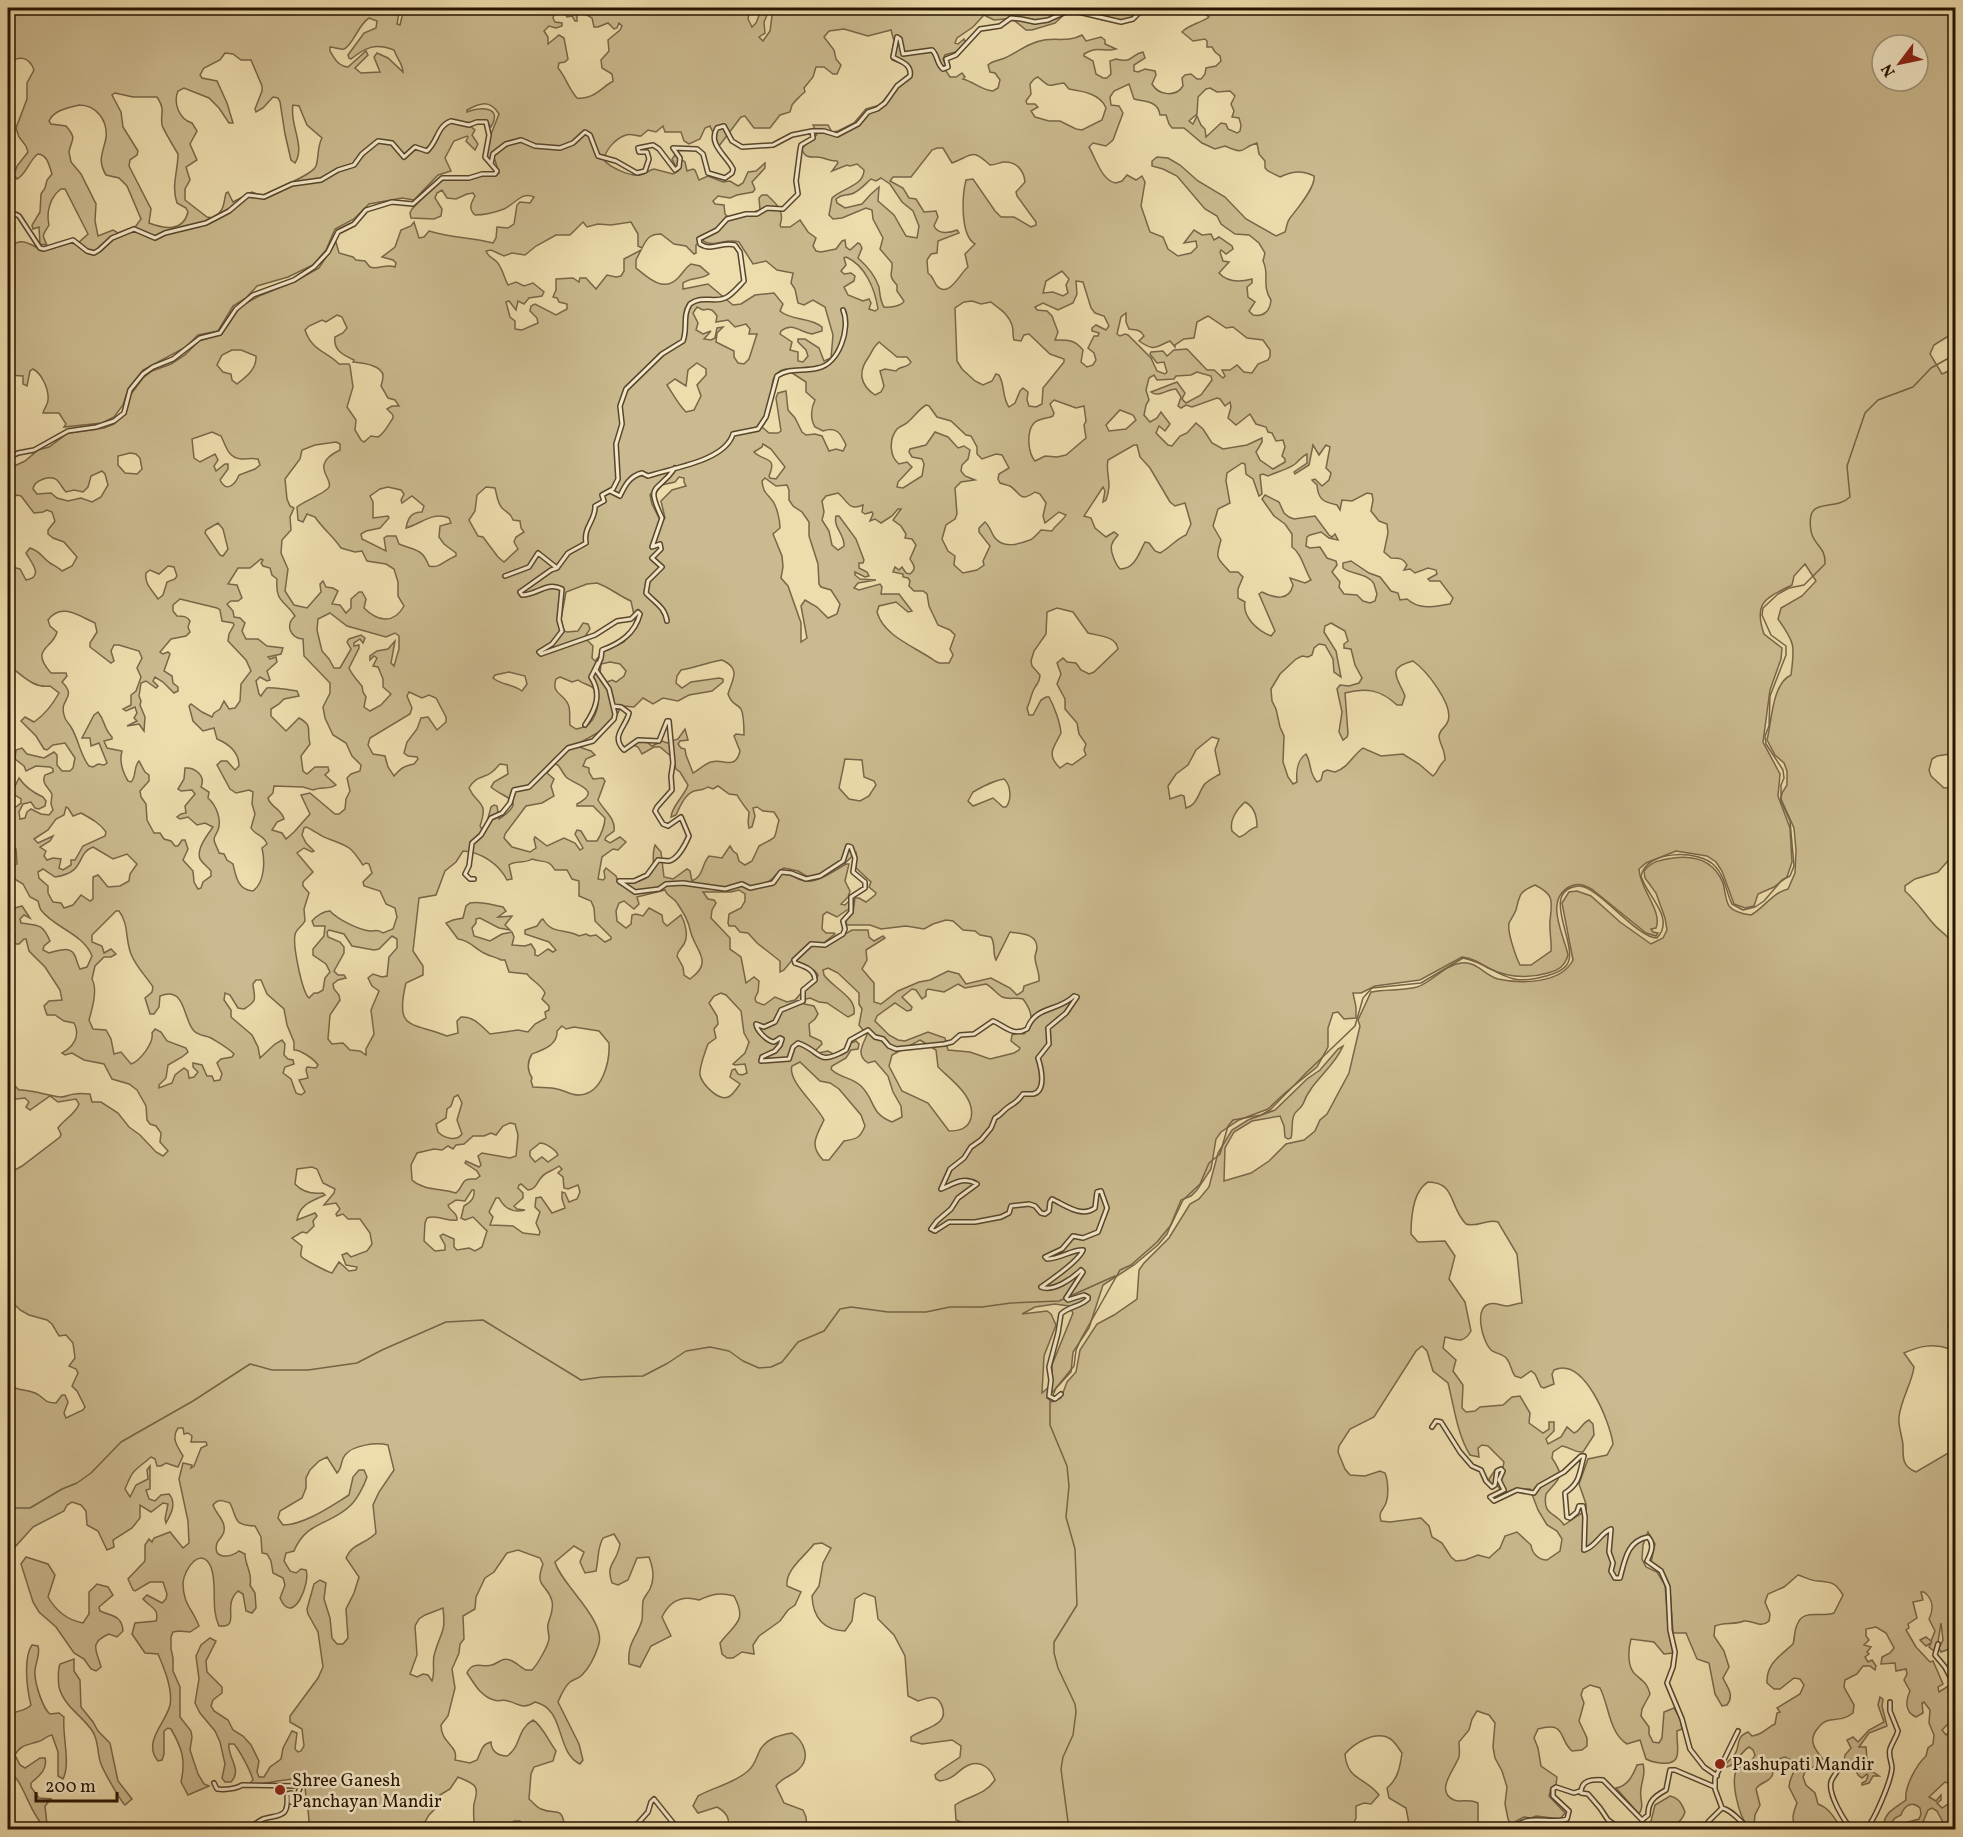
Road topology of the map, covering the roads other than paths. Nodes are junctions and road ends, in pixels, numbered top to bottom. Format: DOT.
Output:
graph roads {
  1 [pos="1144,8"];
  2 [pos="812,131"];
  3 [pos="491,164"];
  4 [pos="8,219"];
  5 [pos="843,310"];
  6 [pos="8,458"];
  7 [pos="675,468"];
  8 [pos="610,491"];
  9 [pos="557,568"];
  10 [pos="505,576"];
  11 [pos="667,621"];
  12 [pos="602,658"];
  13 [pos="613,706"];
  14 [pos="585,725"];
  15 [pos="474,879"];
  16 [pos="1061,1394"];
  17 [pos="1432,1427"];
  18 [pos="1938,1644"];
  19 [pos="1956,1688"];
  20 [pos="1890,1702"];
  21 [pos="1738,1731"];
  22 [pos="1841,1765"];
  23 [pos="1717,1776"];
  24 [pos="213,1783"];
  25 [pos="1715,1787"];
  26 [pos="1580,1791"];
  27 [pos="1722,1808"];
  28 [pos="250,1830"];
  29 [pos="632,1830"];
  30 [pos="682,1830"];
  31 [pos="1512,1830"];
  32 [pos="1622,1830"];
  33 [pos="1708,1830"];
  34 [pos="1752,1830"];
  35 [pos="1853,1830"];
  36 [pos="1865,1830"];
  1 -- 2 [label="street"];
  2 -- 3 [label="street"];
  2 -- 8 [label="street"];
  3 -- 4 [label="street"];
  3 -- 6 [label="street"];
  5 -- 7 [label="street"];
  7 -- 8 [label="street"];
  7 -- 11 [label="street"];
  8 -- 9 [label="street"];
  9 -- 10 [label="street"];
  9 -- 12 [label="street"];
  12 -- 13 [label="street"];
  12 -- 14 [label="street"];
  13 -- 15 [label="street"];
  13 -- 16 [label="street"];
  17 -- 23 [label="street"];
  18 -- 19 [label="street"];
  20 -- 36 [label="street"];
  21 -- 23 [label="street"];
  22 -- 35 [label="street"];
  23 -- 25 [label="street"];
  24 -- 28 [label="street"];
  25 -- 26 [label="street"];
  25 -- 27 [label="street"];
  26 -- 31 [label="street"];
  26 -- 32 [label="street"];
  27 -- 33 [label="street"];
  27 -- 34 [label="street"];
  29 -- 30 [label="street"];
}
